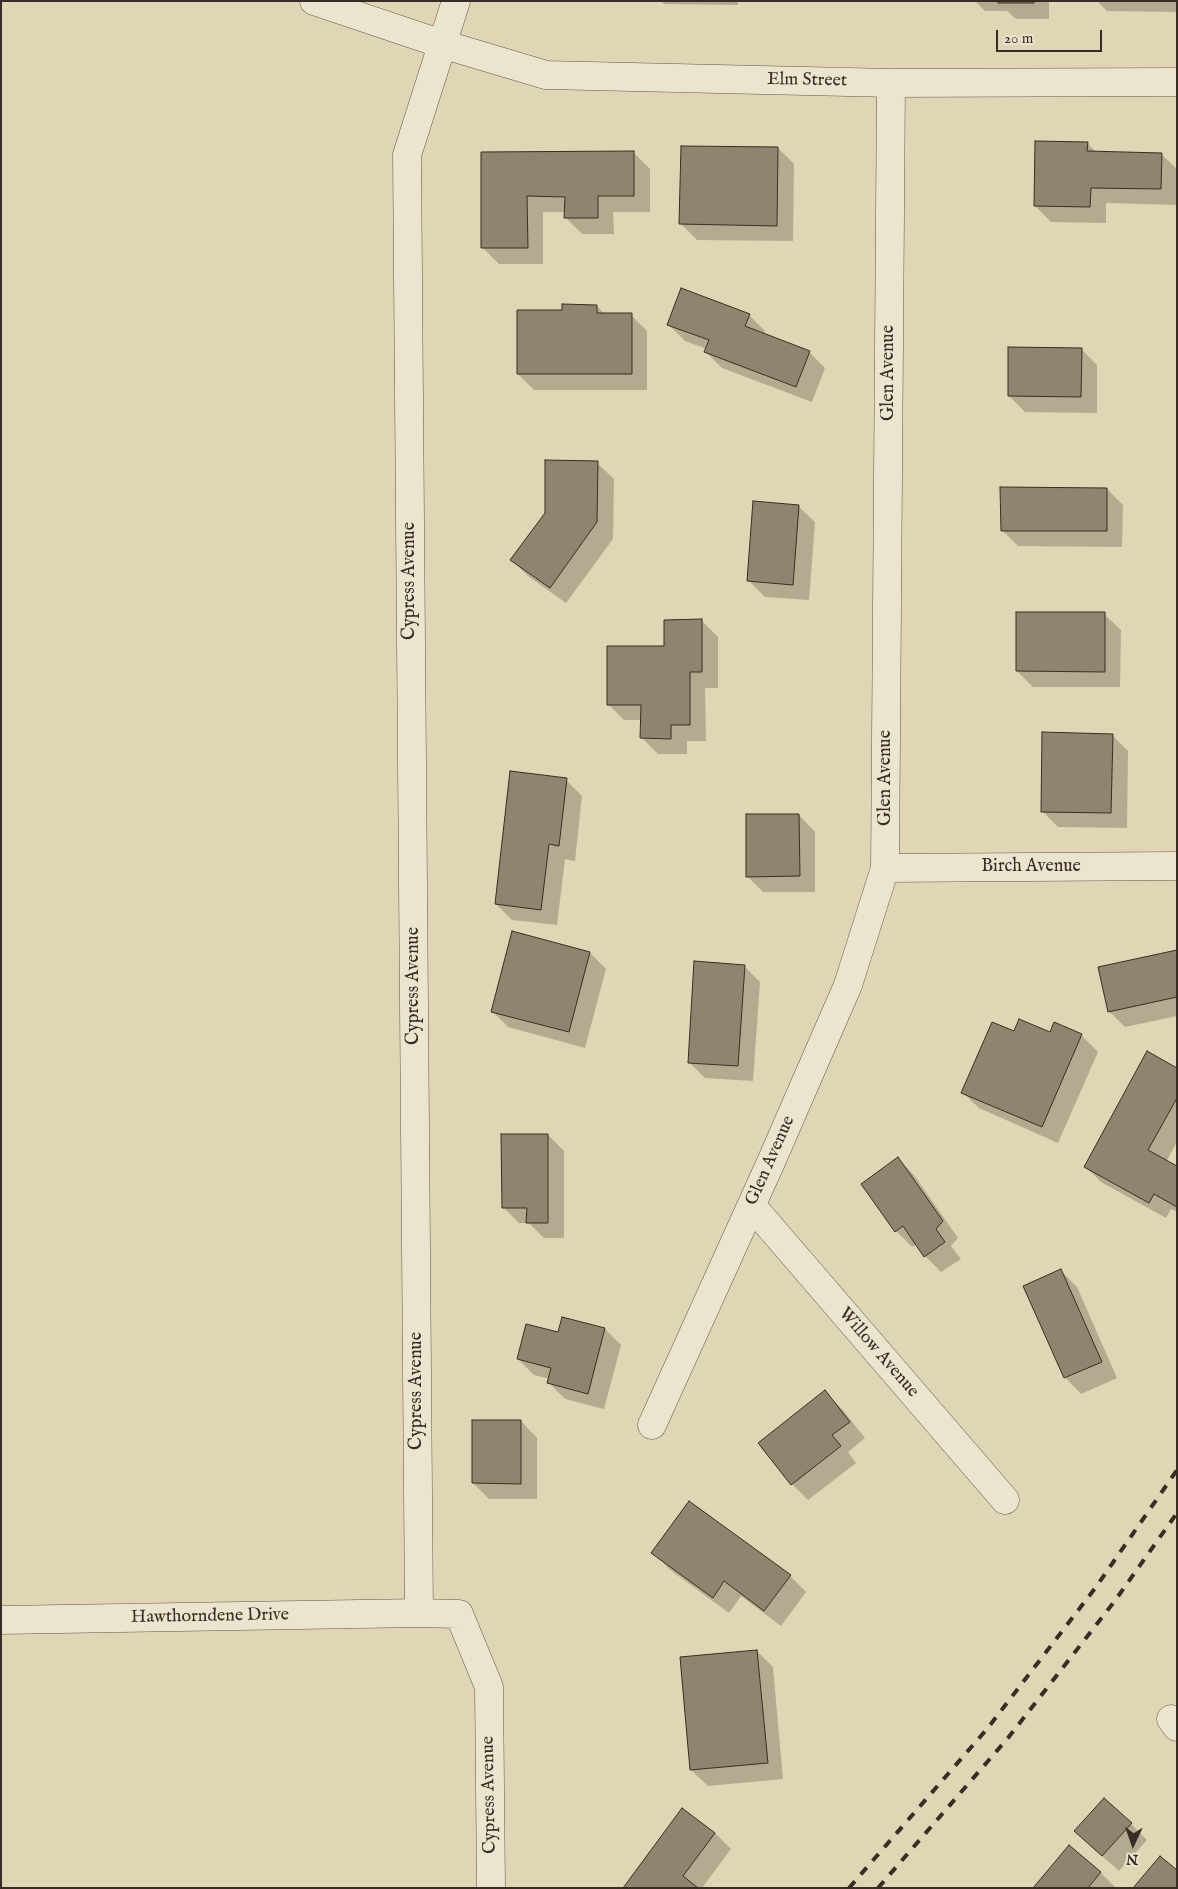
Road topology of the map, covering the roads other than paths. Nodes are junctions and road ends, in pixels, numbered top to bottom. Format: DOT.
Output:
graph roads {
  1 [pos="314,1"];
  2 [pos="456,1"];
  3 [pos="442,44"];
  4 [pos="1177,82"];
  5 [pos="891,83"];
  6 [pos="1177,866"];
  7 [pos="885,868"];
  8 [pos="752,1206"];
  9 [pos="652,1425"];
  10 [pos="1005,1500"];
  11 [pos="419,1613"];
  12 [pos="1,1620"];
  13 [pos="491,1888"];
  1 -- 3 [label="street, Elm Street"];
  2 -- 3 [label="street, Cypress Avenue"];
  3 -- 5 [label="street, Elm Street"];
  3 -- 11 [label="street, Cypress Avenue"];
  4 -- 5 [label="street, Elm Street"];
  5 -- 7 [label="street, Glen Avenue"];
  6 -- 7 [label="street, Birch Avenue"];
  7 -- 8 [label="street, Glen Avenue"];
  8 -- 9 [label="street, Glen Avenue"];
  8 -- 10 [label="street, Willow Avenue"];
  11 -- 12 [label="street, Hawthorndene Drive"];
  11 -- 13 [label="street, Cypress Avenue"];
}
